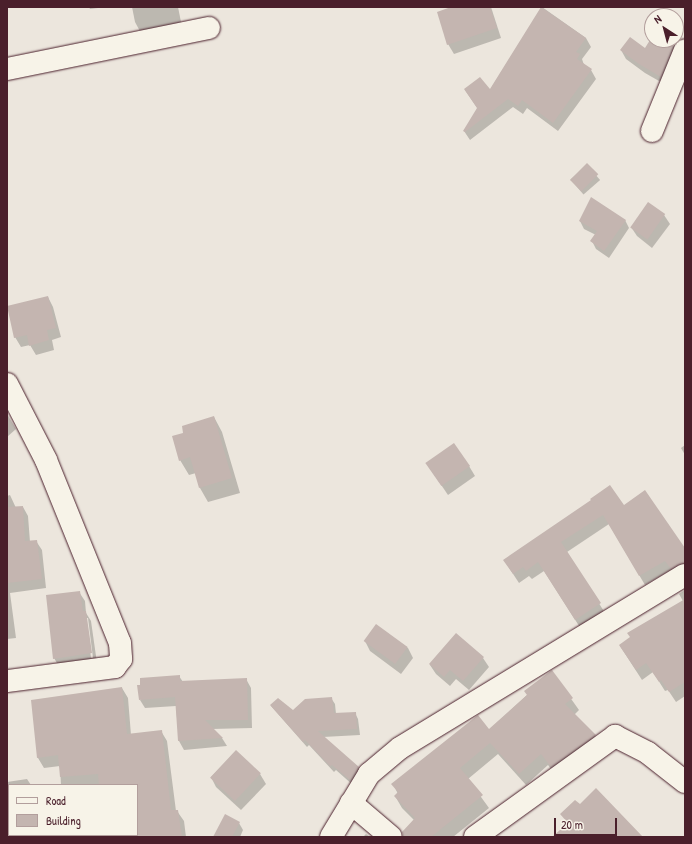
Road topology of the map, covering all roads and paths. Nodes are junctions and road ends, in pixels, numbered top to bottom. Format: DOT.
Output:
graph roads {
  1 [pos="209,28"];
  2 [pos="685,50"];
  3 [pos="7,69"];
  4 [pos="652,131"];
  5 [pos="7,384"];
  6 [pos="685,575"];
  7 [pos="7,681"];
  8 [pos="685,782"];
  9 [pos="351,803"];
  10 [pos="331,837"];
  11 [pos="391,837"];
  12 [pos="475,837"];
  1 -- 3 [label="street"];
  2 -- 4 [label="street"];
  5 -- 7 [label="street"];
  6 -- 9 [label="street"];
  8 -- 12 [label="street"];
  9 -- 10 [label="street"];
  9 -- 11 [label="street"];
}
